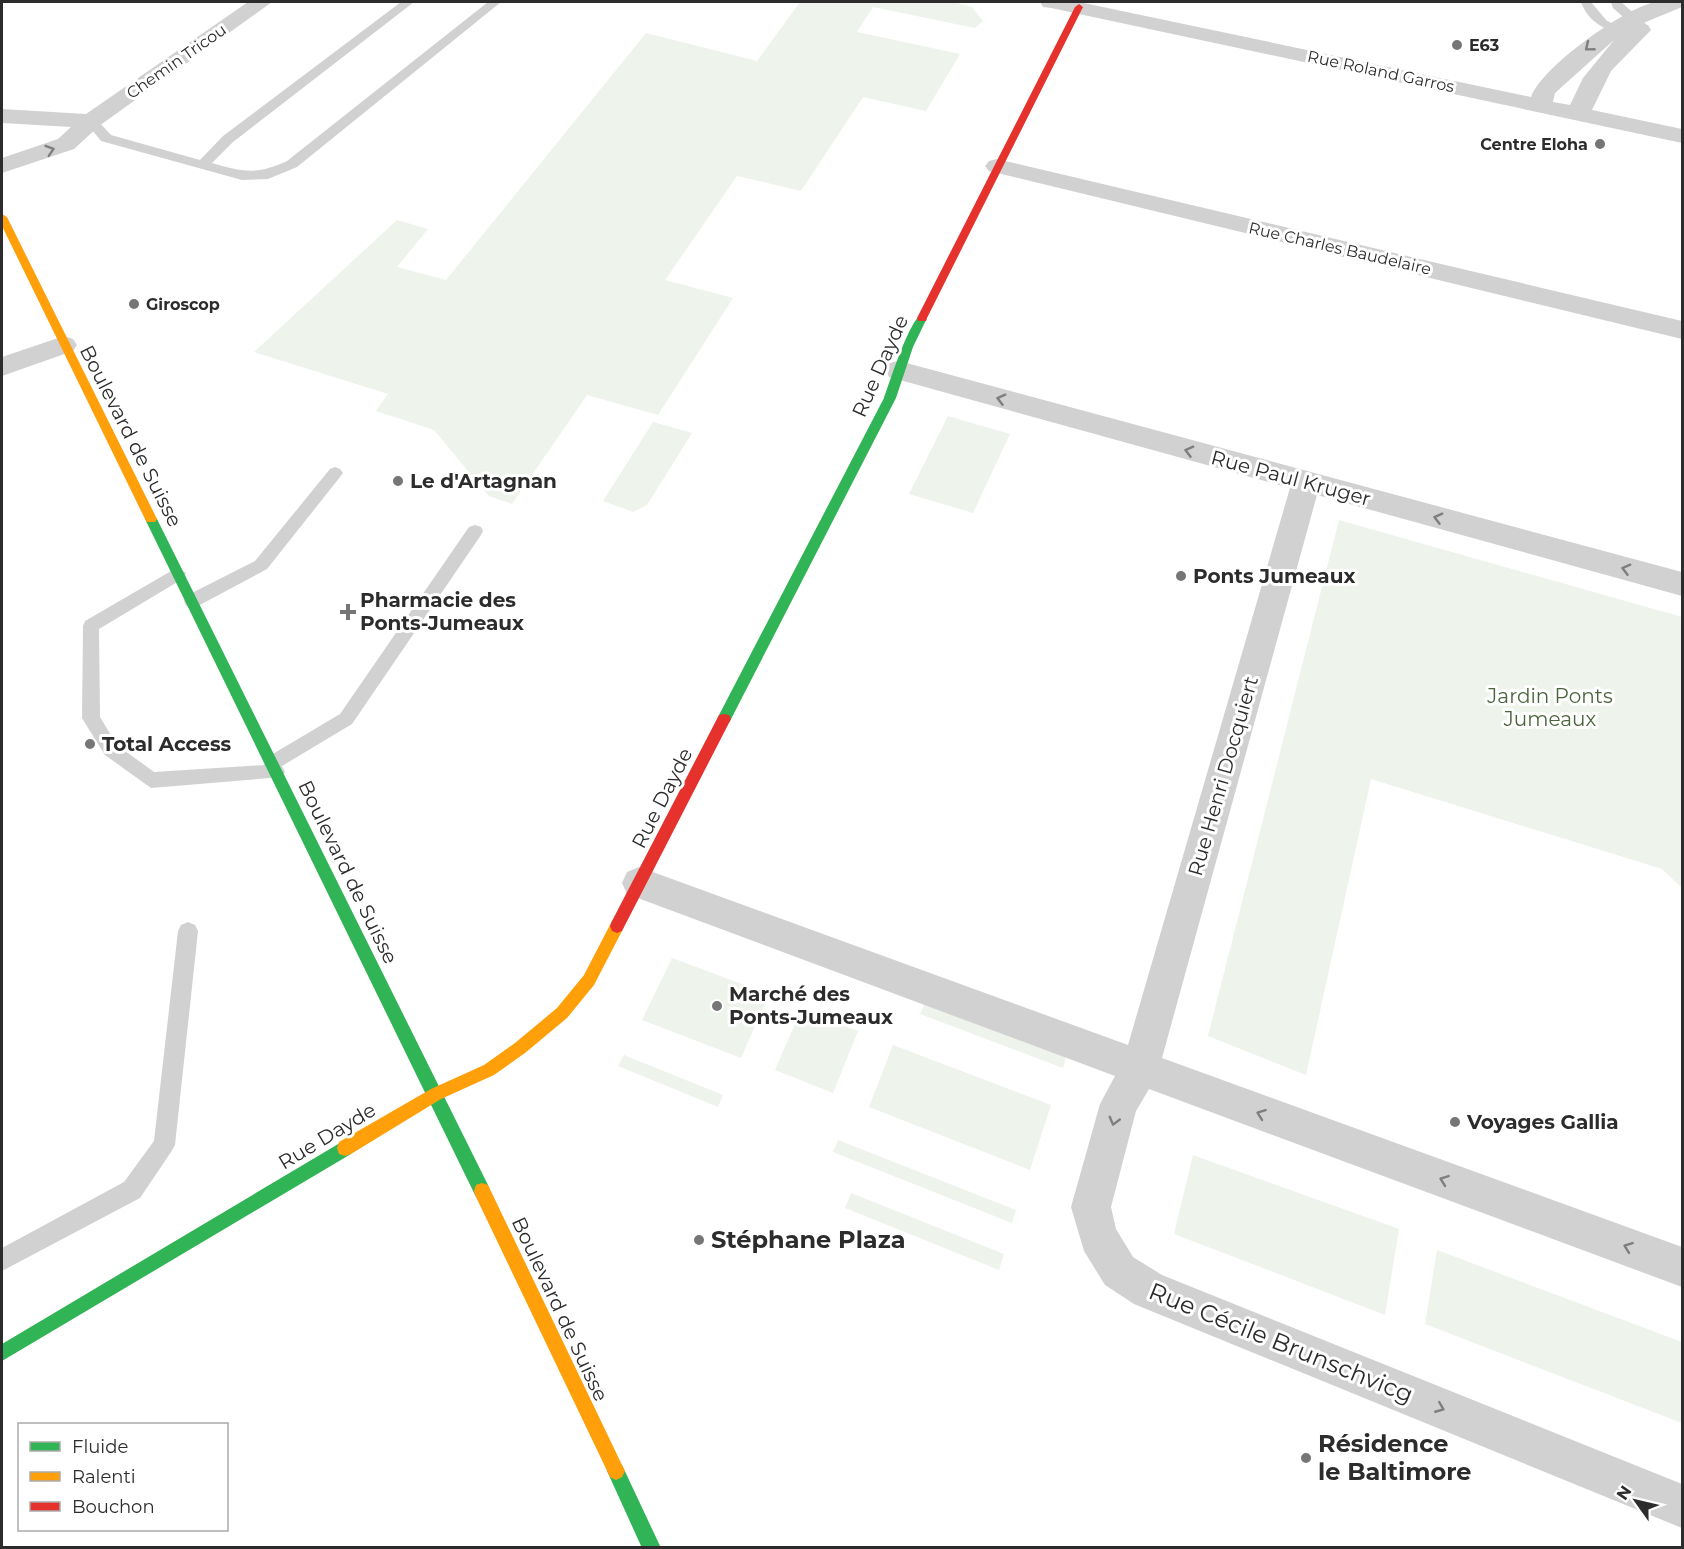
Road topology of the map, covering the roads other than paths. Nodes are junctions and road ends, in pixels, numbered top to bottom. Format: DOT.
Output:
graph roads {
  1 [pos="261,2"];
  2 [pos="408,2"];
  3 [pos="495,2"];
  4 [pos="1051,2"];
  5 [pos="1586,2"];
  6 [pos="1616,2"];
  7 [pos="1677,2"];
  8 [pos="1080,4"];
  9 [pos="1683,5"];
  10 [pos="1631,27"];
  11 [pos="1542,106"];
  12 [pos="1579,114"];
  13 [pos="2,116"];
  14 [pos="91,121"];
  15 [pos="1683,136"];
  16 [pos="205,164"];
  17 [pos="2,166"];
  18 [pos="997,166"];
  19 [pos="2,217"];
  20 [pos="1683,330"];
  21 [pos="63,345"];
  22 [pos="2,367"];
  23 [pos="899,370"];
  24 [pos="335,473"];
  25 [pos="1306,483"];
  26 [pos="476,531"];
  27 [pos="178,573"];
  28 [pos="1683,584"];
  29 [pos="192,601"];
  30 [pos="274,767"];
  31 [pos="639,884"];
  32 [pos="188,931"];
  33 [pos="1140,1069"];
  34 [pos="436,1094"];
  35 [pos="2,1260"];
  36 [pos="1683,1267"];
  37 [pos="2,1353"];
  38 [pos="1683,1506"];
  39 [pos="652,1548"];
  1 -- 14 [label="street, Chemin Tricou"];
  2 -- 16 [label="lane"];
  3 -- 16 [label="lane"];
  4 -- 8 [label="street, Rue Roland Garros"];
  5 -- 10 [label="lane"];
  6 -- 10 [label="lane"];
  7 -- 10 [label="street"];
  8 -- 11 [label="street, Rue Roland Garros"];
  8 -- 18 [label="street, Rue Dayde"];
  9 -- 10 [label="street"];
  10 -- 11 [label="street, one-way"];
  10 -- 12 [label="street"];
  11 -- 12 [label="street, Rue Roland Garros"];
  12 -- 15 [label="street, Rue Roland Garros"];
  13 -- 14 [label="street"];
  14 -- 16 [label="lane"];
  17 -- 14 [label="street, Chemin Tricou, one-way"];
  18 -- 20 [label="street, Rue Charles Baudelaire"];
  18 -- 23 [label="street, Rue Dayde"];
  19 -- 21 [label="street, Boulevard de Suisse"];
  21 -- 22 [label="street"];
  21 -- 27 [label="street, Boulevard de Suisse"];
  25 -- 23 [label="street, Rue Paul Kruger, one-way"];
  23 -- 31 [label="street, Rue Dayde"];
  24 -- 29 [label="lane"];
  28 -- 25 [label="street, Rue Paul Kruger, one-way"];
  25 -- 33 [label="street, Rue Henri Docquiert"];
  26 -- 30 [label="lane"];
  27 -- 29 [label="street, Boulevard de Suisse"];
  27 -- 30 [label="lane"];
  29 -- 30 [label="street, Boulevard de Suisse"];
  30 -- 34 [label="street, Boulevard de Suisse"];
  31 -- 33 [label="street"];
  31 -- 34 [label="street, Rue Dayde"];
  32 -- 35 [label="lane"];
  36 -- 33 [label="street, one-way"];
  33 -- 38 [label="street, Rue Cécile Brunschvicg, one-way"];
  34 -- 37 [label="street, Rue Dayde"];
  34 -- 39 [label="street, Boulevard de Suisse"];
}
